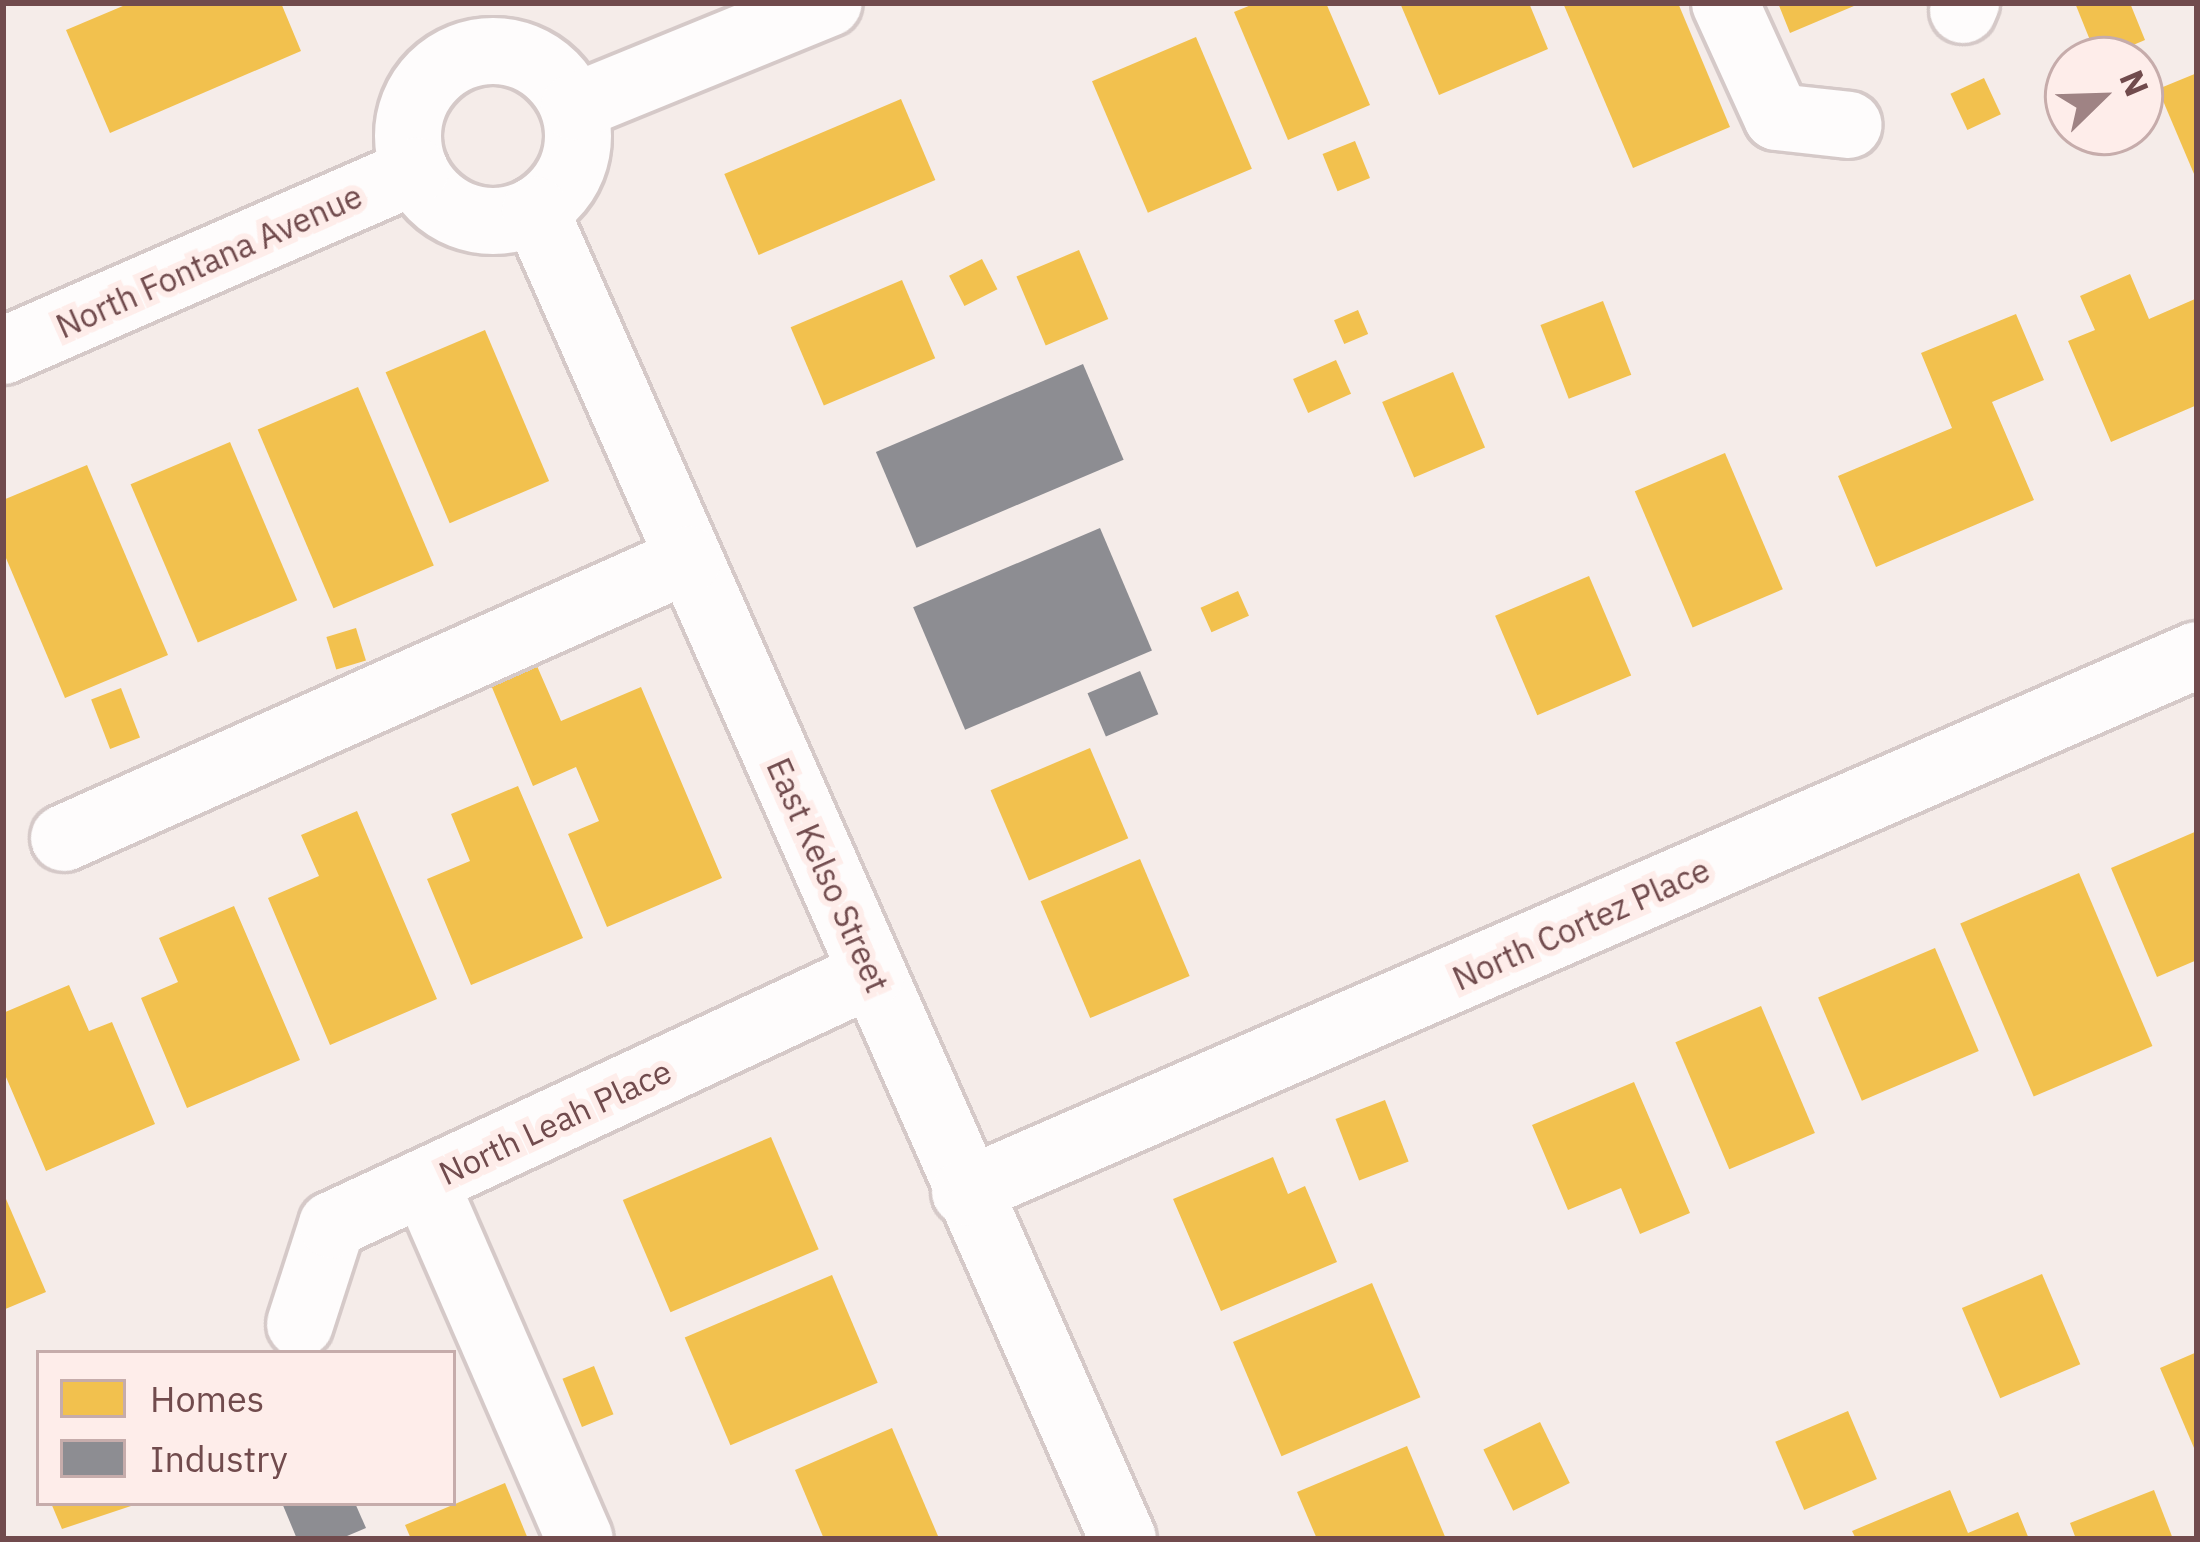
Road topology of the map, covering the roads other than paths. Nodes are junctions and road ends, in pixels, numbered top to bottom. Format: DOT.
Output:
graph roads {
  1 [pos="829,3"];
  2 [pos="1725,3"];
  3 [pos="478,26"];
  4 [pos="574,106"];
  5 [pos="1849,125"];
  6 [pos="415,171"];
  7 [pos="535,210"];
  8 [pos="3,351"];
  9 [pos="688,559"];
  10 [pos="2197,655"];
  11 [pos="64,838"];
  12 [pos="871,974"];
  13 [pos="425,1183"];
  14 [pos="965,1192"];
  15 [pos="301,1324"];
  16 [pos="580,1539"];
  17 [pos="1124,1539"];
  1 -- 4 [label="street"];
  2 -- 5 [label="street"];
  3 -- 4 [label="street"];
  3 -- 6 [label="street"];
  4 -- 7 [label="street"];
  6 -- 7 [label="street"];
  6 -- 8 [label="street, North Fontana Avenue"];
  7 -- 9 [label="street, East Kelso Street"];
  9 -- 11 [label="street"];
  9 -- 12 [label="street, East Kelso Street"];
  10 -- 14 [label="street, North Cortez Place"];
  12 -- 13 [label="street, North Leah Place"];
  12 -- 14 [label="street, East Kelso Street"];
  13 -- 15 [label="street, North Leah Place"];
  13 -- 16 [label="street"];
  14 -- 17 [label="street, East Kelso Street"];
}
